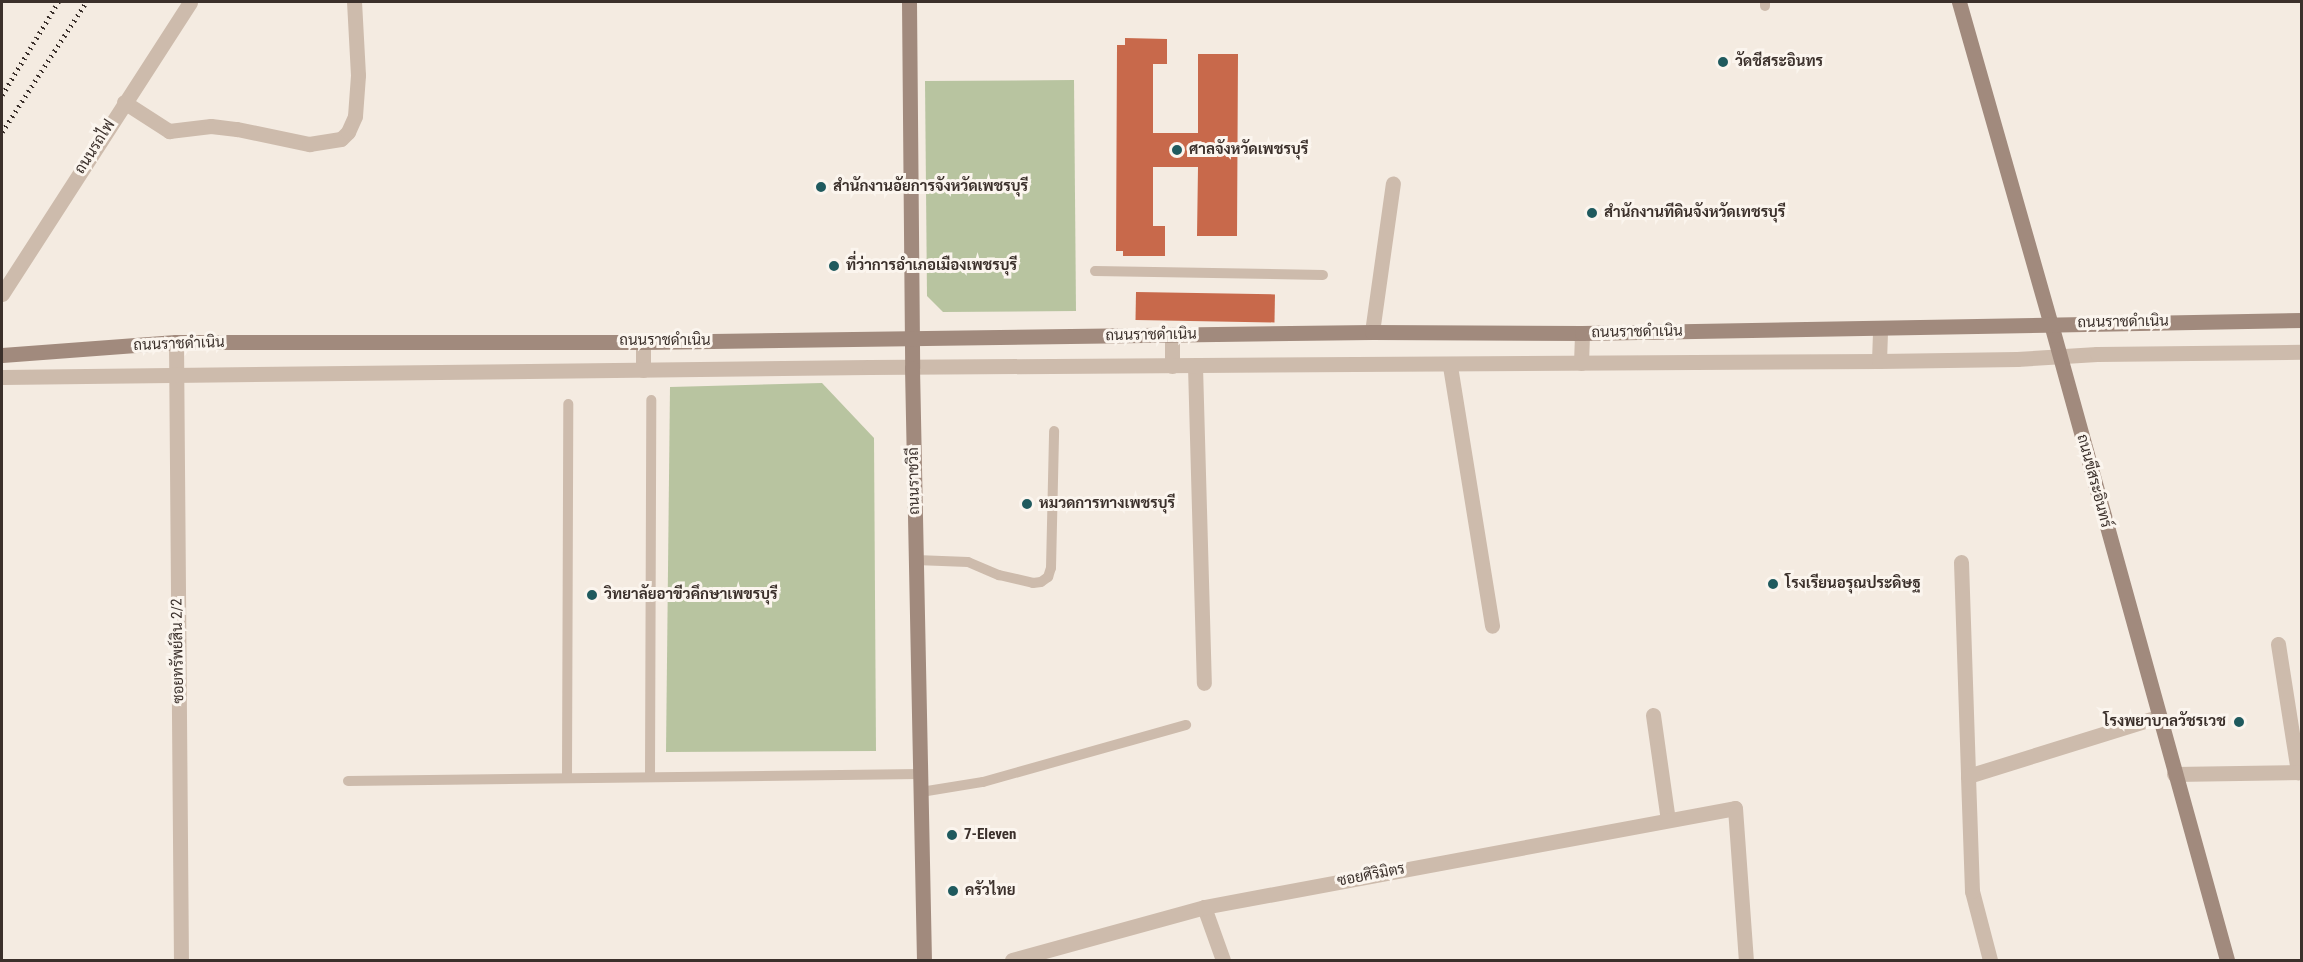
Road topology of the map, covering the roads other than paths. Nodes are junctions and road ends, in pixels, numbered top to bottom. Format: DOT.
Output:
graph roads {
  1 [pos="190,2"];
  2 [pos="354,2"];
  3 [pos="909,2"];
  4 [pos="1959,2"];
  5 [pos="124,102"];
  6 [pos="1393,183"];
  7 [pos="1095,271"];
  8 [pos="1323,275"];
  9 [pos="2,294"];
  10 [pos="2301,320"];
  11 [pos="2051,324"];
  12 [pos="1880,328"];
  13 [pos="1372,332"];
  14 [pos="1582,333"];
  15 [pos="1173,335"];
  16 [pos="913,338"];
  17 [pos="176,342"];
  18 [pos="643,342"];
  19 [pos="2301,352"];
  20 [pos="2060,354"];
  21 [pos="2,356"];
  22 [pos="1879,361"];
  23 [pos="1581,363"];
  24 [pos="1172,366"];
  25 [pos="1195,366"];
  26 [pos="1450,366"];
  27 [pos="912,368"];
  28 [pos="643,370"];
  29 [pos="176,375"];
  30 [pos="2,377"];
  31 [pos="651,400"];
  32 [pos="568,404"];
  33 [pos="1054,431"];
  34 [pos="916,560"];
  35 [pos="1960,562"];
  36 [pos="1492,626"];
  37 [pos="2278,644"];
  38 [pos="1204,683"];
  39 [pos="1653,715"];
  40 [pos="2158,717"];
  41 [pos="1186,725"];
  42 [pos="2300,772"];
  43 [pos="920,774"];
  44 [pos="2174,774"];
  45 [pos="1968,776"];
  46 [pos="650,777"];
  47 [pos="567,778"];
  48 [pos="348,781"];
  49 [pos="921,792"];
  50 [pos="1668,820"];
  51 [pos="1204,907"];
  52 [pos="181,960"];
  53 [pos="924,960"];
  54 [pos="1011,960"];
  55 [pos="1223,960"];
  56 [pos="1746,960"];
  57 [pos="1990,960"];
  58 [pos="2227,960"];
  1 -- 5 [label="street, ถนนรถไฟ"];
  2 -- 5 [label="street"];
  3 -- 16 [label="main road, ถนนราชวิถี"];
  4 -- 11 [label="main road, ถนนขีสระอินทร์"];
  5 -- 9 [label="street, ถนนรถไฟ"];
  6 -- 13 [label="street"];
  7 -- 8 [label="lane"];
  10 -- 11 [label="main road, ถนนราชดำเนิน"];
  11 -- 12 [label="main road, ถนนราชดำเนิน"];
  11 -- 20 [label="main road, ถนนขีสระอินทร์"];
  12 -- 14 [label="main road, ถนนราชดำเนิน"];
  12 -- 22 [label="street"];
  13 -- 14 [label="main road, ถนนราชดำเนิน"];
  13 -- 15 [label="main road, ถนนราชดำเนิน"];
  14 -- 23 [label="street"];
  15 -- 16 [label="main road, ถนนราชดำเนิน"];
  15 -- 24 [label="street"];
  16 -- 18 [label="main road, ถนนราชดำเนิน"];
  16 -- 27 [label="main road, ถนนราชวิถี"];
  17 -- 18 [label="main road, ถนนราชดำเนิน"];
  17 -- 21 [label="main road, ถนนราชดำเนิน"];
  17 -- 29 [label="street, ซอยทรัพย์สิน 2/2"];
  18 -- 28 [label="street"];
  19 -- 20 [label="street"];
  20 -- 22 [label="street"];
  20 -- 40 [label="main road, ถนนขีสระอินทร์"];
  22 -- 23 [label="street"];
  23 -- 26 [label="street"];
  24 -- 25 [label="street"];
  24 -- 27 [label="street"];
  25 -- 26 [label="street"];
  25 -- 38 [label="street"];
  26 -- 36 [label="street"];
  27 -- 28 [label="street"];
  27 -- 34 [label="main road, ถนนราชวิถี"];
  28 -- 29 [label="street"];
  29 -- 30 [label="street"];
  29 -- 52 [label="street, ซอยทรัพย์สิน 2/2"];
  31 -- 46 [label="lane"];
  32 -- 47 [label="lane"];
  33 -- 34 [label="lane"];
  34 -- 43 [label="main road, ถนนราชวิถี"];
  35 -- 45 [label="street"];
  37 -- 42 [label="street"];
  39 -- 50 [label="street"];
  40 -- 44 [label="main road, ถนนขีสระอินทร์"];
  40 -- 45 [label="street"];
  41 -- 49 [label="lane"];
  42 -- 44 [label="street"];
  43 -- 46 [label="lane"];
  43 -- 49 [label="main road, ถนนราชวิถี"];
  44 -- 58 [label="main road, ถนนขีสระอินทร์"];
  45 -- 57 [label="street"];
  46 -- 47 [label="lane"];
  47 -- 48 [label="lane"];
  49 -- 53 [label="main road, ถนนราชวิถี"];
  50 -- 51 [label="street, ซอยศิริมิตร"];
  50 -- 56 [label="street, ซอยศิริมิตร"];
  51 -- 54 [label="street, ซอยศิริมิตร"];
  51 -- 55 [label="street"];
}
